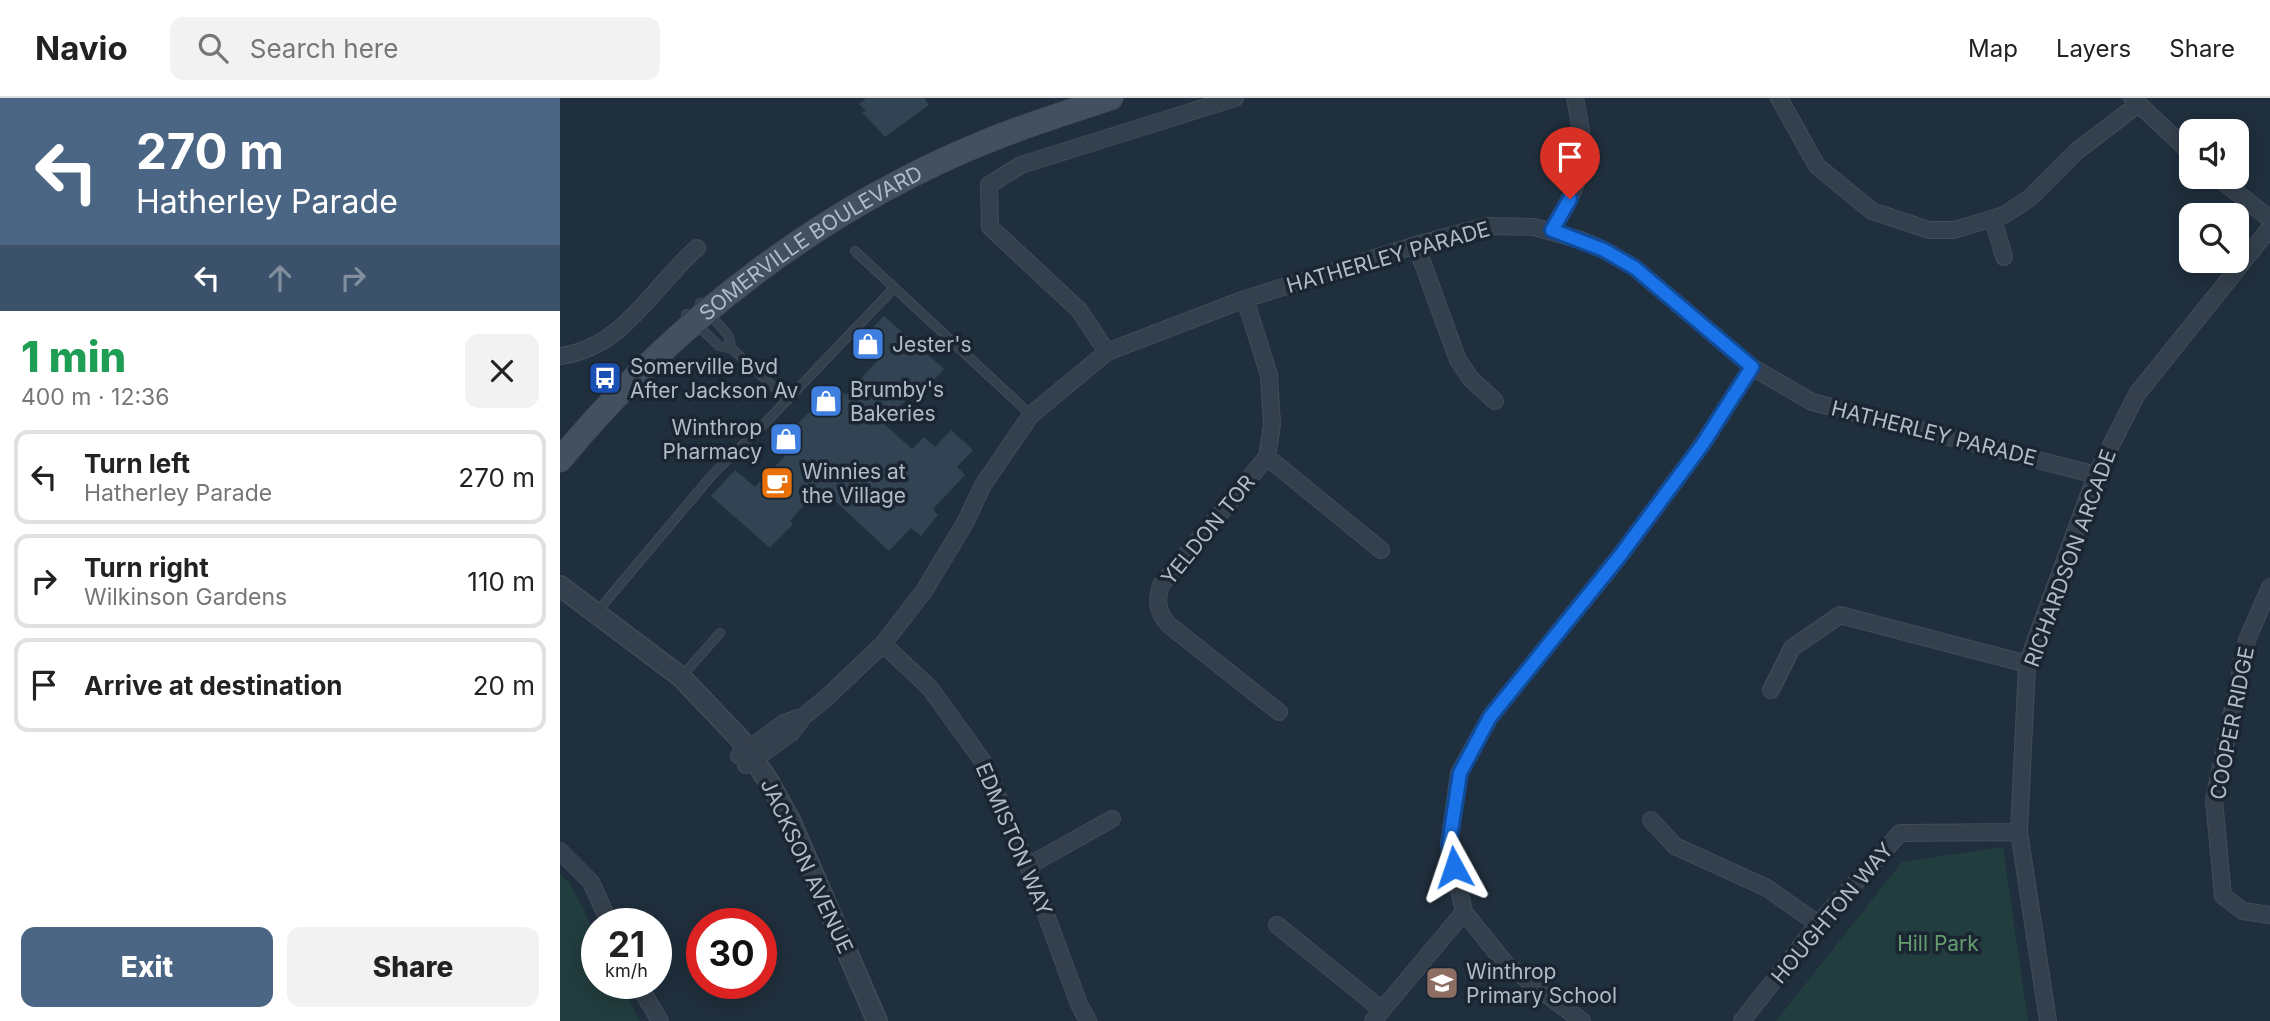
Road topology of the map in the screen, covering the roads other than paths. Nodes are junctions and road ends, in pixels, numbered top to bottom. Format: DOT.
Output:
graph roads {
  1 [pos="1072,98"];
  2 [pos="1111,98"];
  3 [pos="1235,98"];
  4 [pos="1575,98"];
  5 [pos="1779,98"];
  6 [pos="2134,102"];
  7 [pos="2179,142"];
  8 [pos="2232,189"];
  9 [pos="1993,219"];
  10 [pos="2270,219"];
  11 [pos="2270,229"];
  12 [pos="1552,230"];
  13 [pos="1416,245"];
  14 [pos="697,248"];
  15 [pos="855,251"];
  16 [pos="2004,257"];
  17 [pos="894,288"];
  18 [pos="1245,299"];
  19 [pos="697,313"];
  20 [pos="732,349"];
  21 [pos="1107,352"];
  22 [pos="560,356"];
  23 [pos="1752,367"];
  24 [pos="788,400"];
  25 [pos="1495,401"];
  26 [pos="1031,415"];
  27 [pos="560,443"];
  28 [pos="1267,457"];
  29 [pos="560,460"];
  30 [pos="2096,475"];
  31 [pos="1381,550"];
  32 [pos="560,586"];
  33 [pos="2270,587"];
  34 [pos="560,600"];
  35 [pos="596,613"];
  36 [pos="720,633"];
  37 [pos="883,644"];
  38 [pos="2027,664"];
  39 [pos="681,677"];
  40 [pos="1771,690"];
  41 [pos="1279,712"];
  42 [pos="747,758"];
  43 [pos="1112,819"];
  44 [pos="1651,820"];
  45 [pos="2020,832"];
  46 [pos="560,851"];
  47 [pos="1028,866"];
  48 [pos="603,908"];
  49 [pos="1464,912"];
  50 [pos="2270,915"];
  51 [pos="1818,924"];
  52 [pos="1277,925"];
  53 [pos="647,999"];
  54 [pos="1377,1015"];
  55 [pos="660,1021"];
  56 [pos="866,1021"];
  57 [pos="877,1021"];
  58 [pos="1088,1021"];
  59 [pos="1582,1021"];
  60 [pos="1742,1021"];
  61 [pos="2048,1021"];
  1 -- 19 [label="main road, SOMERVILLE BOULEVARD"];
  2 -- 19 [label="main road, SOMERVILLE BOULEVARD"];
  3 -- 21 [label="street"];
  4 -- 12 [label="street"];
  5 -- 9 [label="street"];
  6 -- 7 [label="street"];
  6 -- 9 [label="street"];
  8 -- 10 [label="street"];
  9 -- 16 [label="street"];
  11 -- 30 [label="street, RICHARDSON ARCADE"];
  12 -- 13 [label="street, HATHERLEY PARADE"];
  12 -- 23 [label="street, HATHERLEY PARADE"];
  13 -- 18 [label="street, HATHERLEY PARADE"];
  13 -- 25 [label="street"];
  14 -- 22 [label="street"];
  15 -- 17 [label="lane"];
  17 -- 24 [label="lane"];
  17 -- 26 [label="lane"];
  18 -- 21 [label="street, HATHERLEY PARADE"];
  18 -- 28 [label="street, YELDON TOR"];
  19 -- 20 [label="lane"];
  19 -- 20 [label="lane"];
  19 -- 27 [label="main road, SOMERVILLE BOULEVARD"];
  19 -- 29 [label="main road, SOMERVILLE BOULEVARD"];
  20 -- 24 [label="lane"];
  21 -- 26 [label="street, HATHERLEY PARADE"];
  23 -- 30 [label="street, HATHERLEY PARADE"];
  23 -- 49 [label="street"];
  24 -- 35 [label="lane"];
  26 -- 37 [label="street, HATHERLEY PARADE"];
  28 -- 31 [label="street"];
  28 -- 41 [label="street, YELDON TOR"];
  30 -- 38 [label="street, RICHARDSON ARCADE"];
  32 -- 35 [label="street, JACKSON AVENUE"];
  33 -- 50 [label="street, COOPER RIDGE"];
  34 -- 42 [label="street, JACKSON AVENUE"];
  35 -- 39 [label="street, JACKSON AVENUE"];
  36 -- 39 [label="lane"];
  37 -- 42 [label="street, HATHERLEY PARADE"];
  37 -- 47 [label="street, EDMISTON WAY"];
  38 -- 40 [label="street"];
  38 -- 45 [label="street, RICHARDSON ARCADE"];
  39 -- 42 [label="street, JACKSON AVENUE"];
  42 -- 56 [label="street, JACKSON AVENUE"];
  42 -- 57 [label="street, JACKSON AVENUE"];
  43 -- 47 [label="street"];
  44 -- 51 [label="street"];
  45 -- 51 [label="street, HOUGHTON WAY"];
  45 -- 61 [label="street, RICHARDSON ARCADE"];
  46 -- 48 [label="street"];
  47 -- 58 [label="street, EDMISTON WAY"];
  49 -- 54 [label="street"];
  49 -- 59 [label="street"];
  51 -- 60 [label="street, HOUGHTON WAY"];
  52 -- 54 [label="street"];
  53 -- 55 [label="street"];
}
